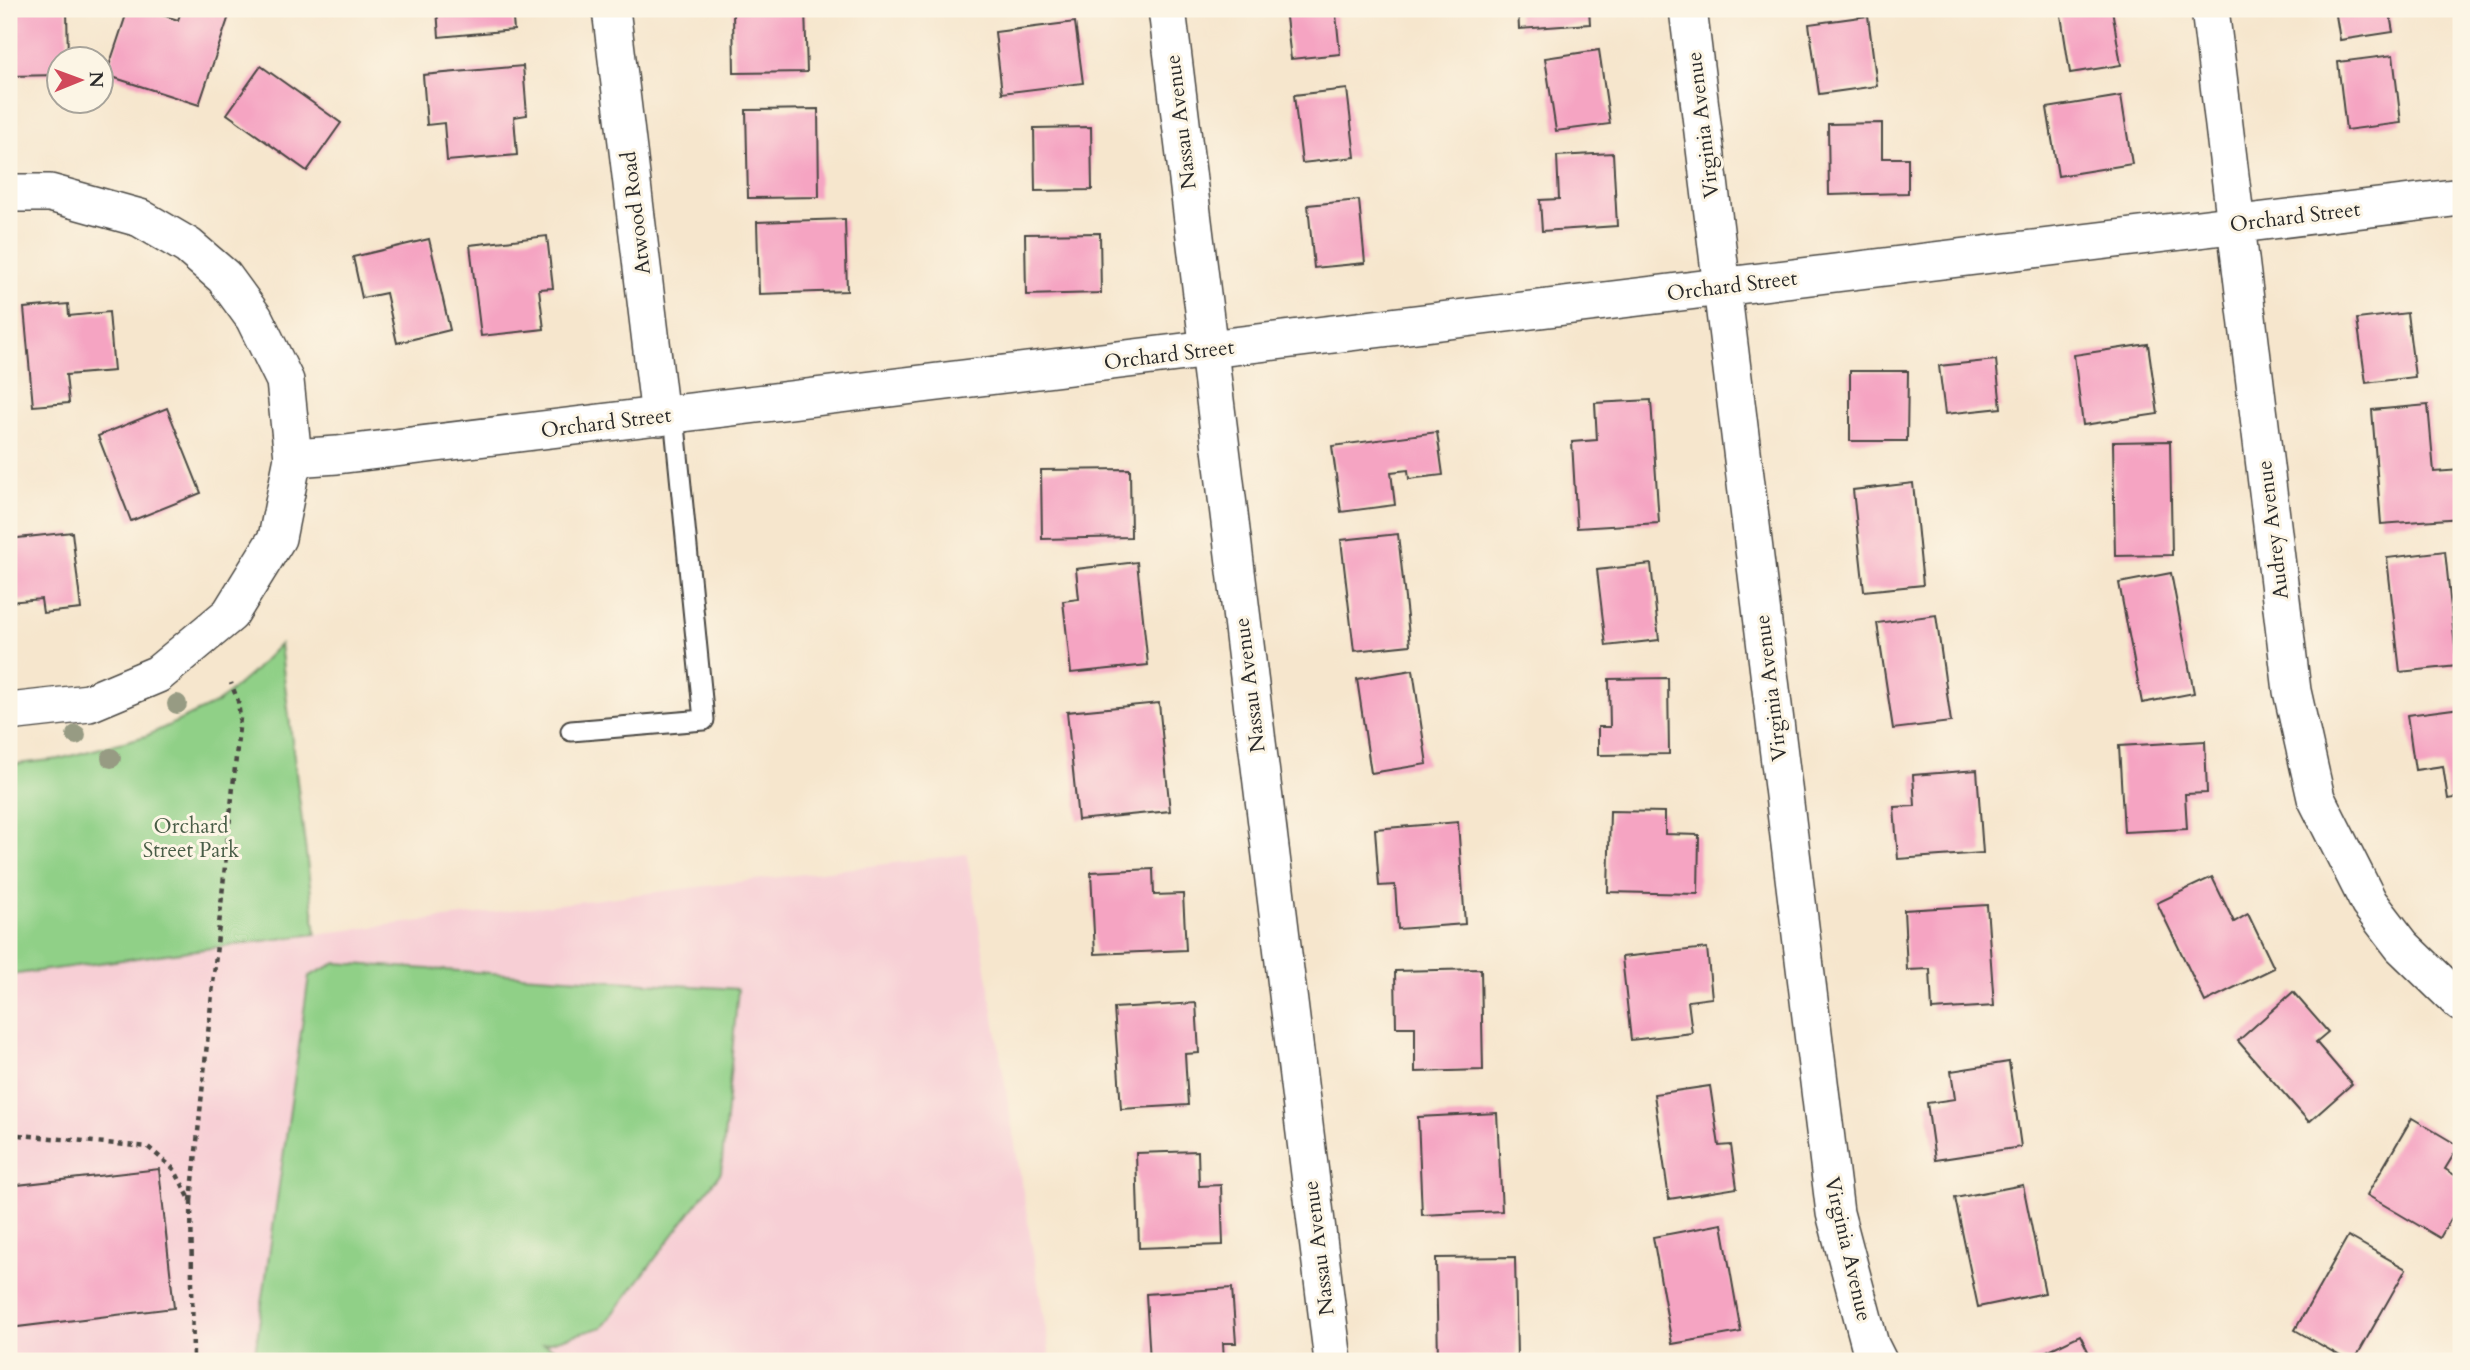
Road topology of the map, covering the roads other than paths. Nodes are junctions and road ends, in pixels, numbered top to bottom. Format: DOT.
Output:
graph roads {
  1 [pos="611,9"];
  2 [pos="1167,9"];
  3 [pos="1688,9"];
  4 [pos="2210,9"];
  5 [pos="9,193"];
  6 [pos="2461,197"];
  7 [pos="2236,224"];
  8 [pos="1723,288"];
  9 [pos="1209,350"];
  10 [pos="667,416"];
  11 [pos="293,458"];
  12 [pos="9,712"];
  13 [pos="571,731"];
  14 [pos="2461,1003"];
  15 [pos="1333,1361"];
  16 [pos="1878,1361"];
  1 -- 10 [label="street, Atwood Road"];
  2 -- 9 [label="street, Nassau Avenue"];
  3 -- 8 [label="street, Virginia Avenue"];
  4 -- 7 [label="street, Audrey Avenue"];
  5 -- 11 [label="street"];
  6 -- 7 [label="street, Orchard Street"];
  7 -- 8 [label="street, Orchard Street"];
  7 -- 14 [label="street, Audrey Avenue"];
  8 -- 9 [label="street, Orchard Street"];
  8 -- 16 [label="street, Virginia Avenue"];
  9 -- 10 [label="street, Orchard Street"];
  9 -- 15 [label="street, Nassau Avenue"];
  10 -- 11 [label="street, Orchard Street"];
  10 -- 13 [label="lane"];
  11 -- 12 [label="street"];
}
